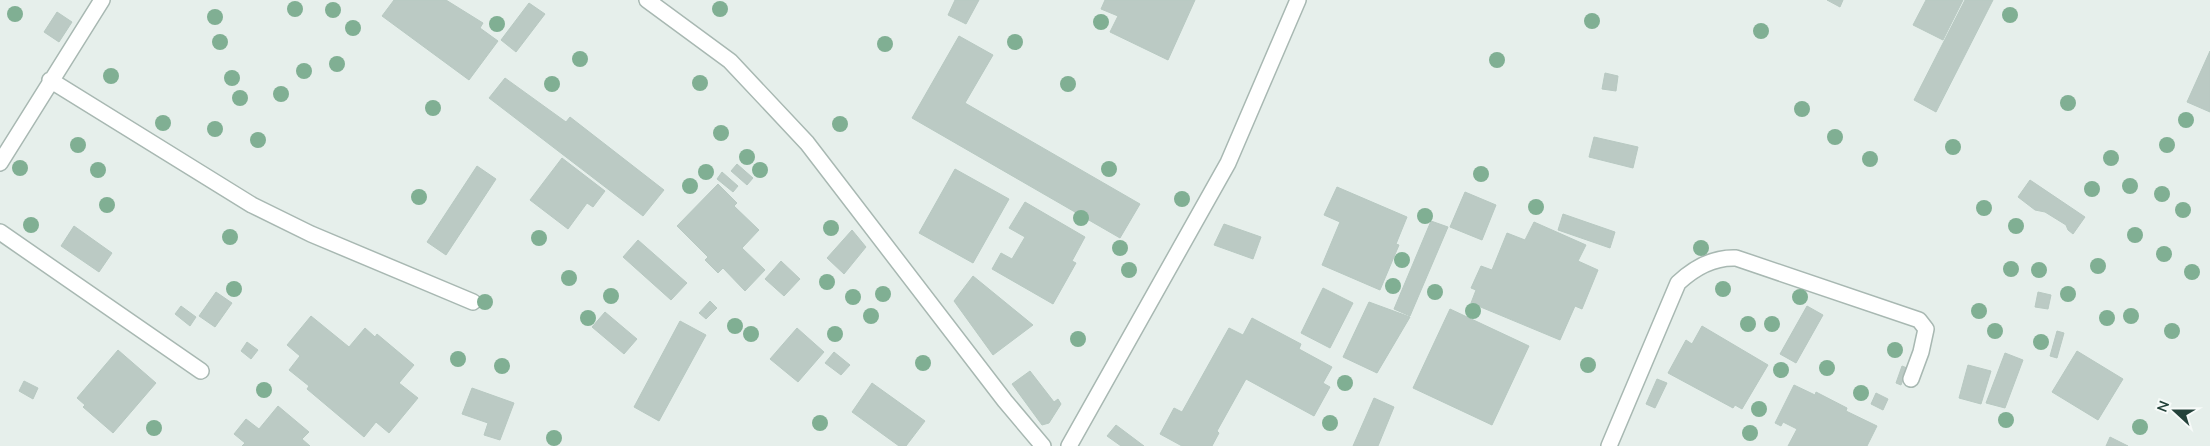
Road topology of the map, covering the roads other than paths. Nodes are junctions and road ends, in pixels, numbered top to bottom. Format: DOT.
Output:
graph roads {
  1 [pos="102,0"];
  2 [pos="647,0"];
  3 [pos="1298,0"];
  4 [pos="50,80"];
  5 [pos="0,163"];
  6 [pos="0,232"];
  7 [pos="473,302"];
  8 [pos="200,371"];
  9 [pos="1911,379"];
  10 [pos="1043,446"];
  11 [pos="1069,446"];
  12 [pos="1608,446"];
  1 -- 4 [label="street"];
  2 -- 10 [label="street"];
  3 -- 11 [label="street"];
  4 -- 5 [label="street"];
  4 -- 7 [label="street"];
  6 -- 8 [label="street"];
  9 -- 12 [label="street"];
}
